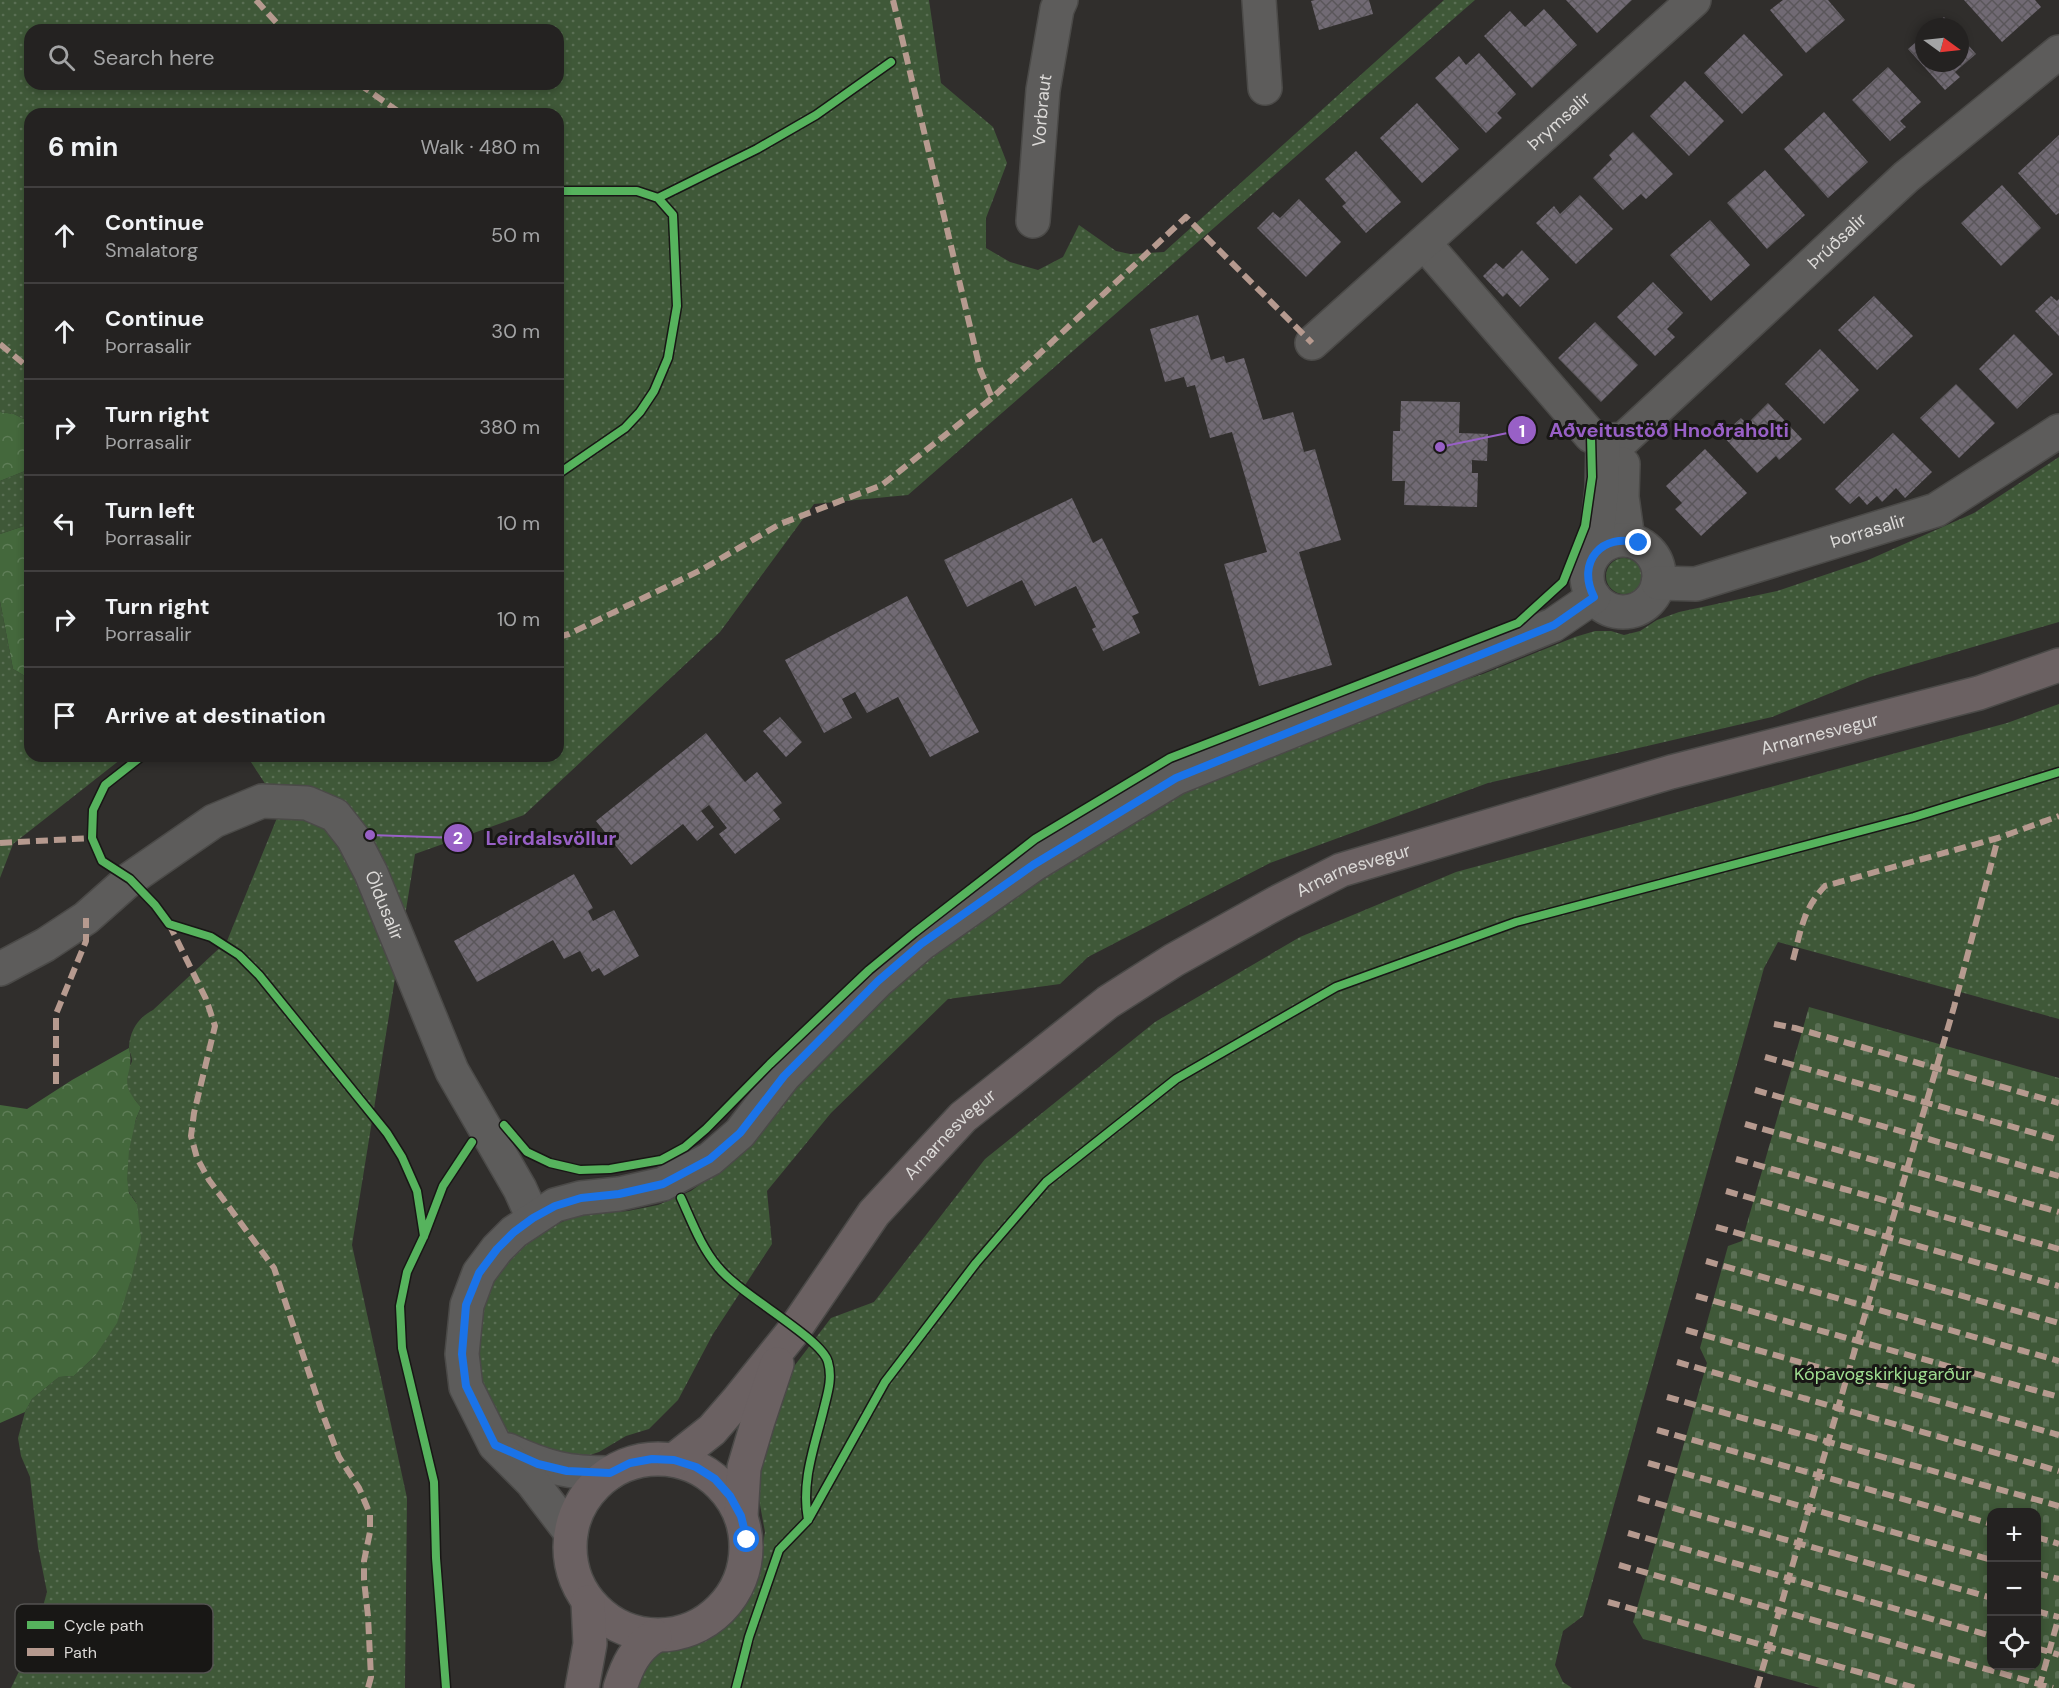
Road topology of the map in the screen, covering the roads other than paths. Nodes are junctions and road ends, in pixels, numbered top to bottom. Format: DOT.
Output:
graph roads {
  1 [pos="1060,0"];
  2 [pos="1259,0"];
  3 [pos="1694,0"];
  4 [pos="2059,52"];
  5 [pos="1265,88"];
  6 [pos="1033,221"];
  7 [pos="1424,243"];
  8 [pos="1311,343"];
  9 [pos="2059,431"];
  10 [pos="1614,440"];
  11 [pos="1628,540"];
  12 [pos="1595,553"];
  13 [pos="1658,584"];
  14 [pos="1594,597"];
  15 [pos="2059,665"];
  16 [pos="0,969"];
  17 [pos="533,1218"];
  18 [pos="795,1329"];
  19 [pos="495,1445"];
  20 [pos="674,1460"];
  21 [pos="610,1473"];
  22 [pos="741,1516"];
  23 [pos="571,1533"];
  24 [pos="588,1602"];
  25 [pos="656,1636"];
  26 [pos="582,1688"];
  27 [pos="620,1688"];
  1 -- 6 [label="street, Vorbraut"];
  2 -- 5 [label="street"];
  3 -- 7 [label="street, Þrymsalir"];
  4 -- 10 [label="street, Þrúðsalir"];
  7 -- 8 [label="street, Þrymsalir"];
  7 -- 10 [label="street"];
  9 -- 13 [label="street, Þorrasalir"];
  10 -- 11 [label="street"];
  10 -- 12 [label="street"];
  11 -- 12 [label="street"];
  11 -- 13 [label="street"];
  12 -- 14 [label="street"];
  13 -- 14 [label="street"];
  14 -- 17 [label="street"];
  15 -- 18 [label="main road, Arnarnesvegur"];
  16 -- 17 [label="street, Öldusalir"];
  17 -- 19 [label="street"];
  18 -- 20 [label="main road, Arnarnesvegur"];
  18 -- 22 [label="main road, Arnarnesvegur"];
  19 -- 21 [label="street"];
  19 -- 23 [label="street"];
  20 -- 21 [label="main road"];
  20 -- 22 [label="main road"];
  21 -- 23 [label="main road"];
  22 -- 25 [label="main road"];
  23 -- 24 [label="main road"];
  24 -- 25 [label="main road"];
  24 -- 26 [label="main road"];
  25 -- 27 [label="main road"];
}
